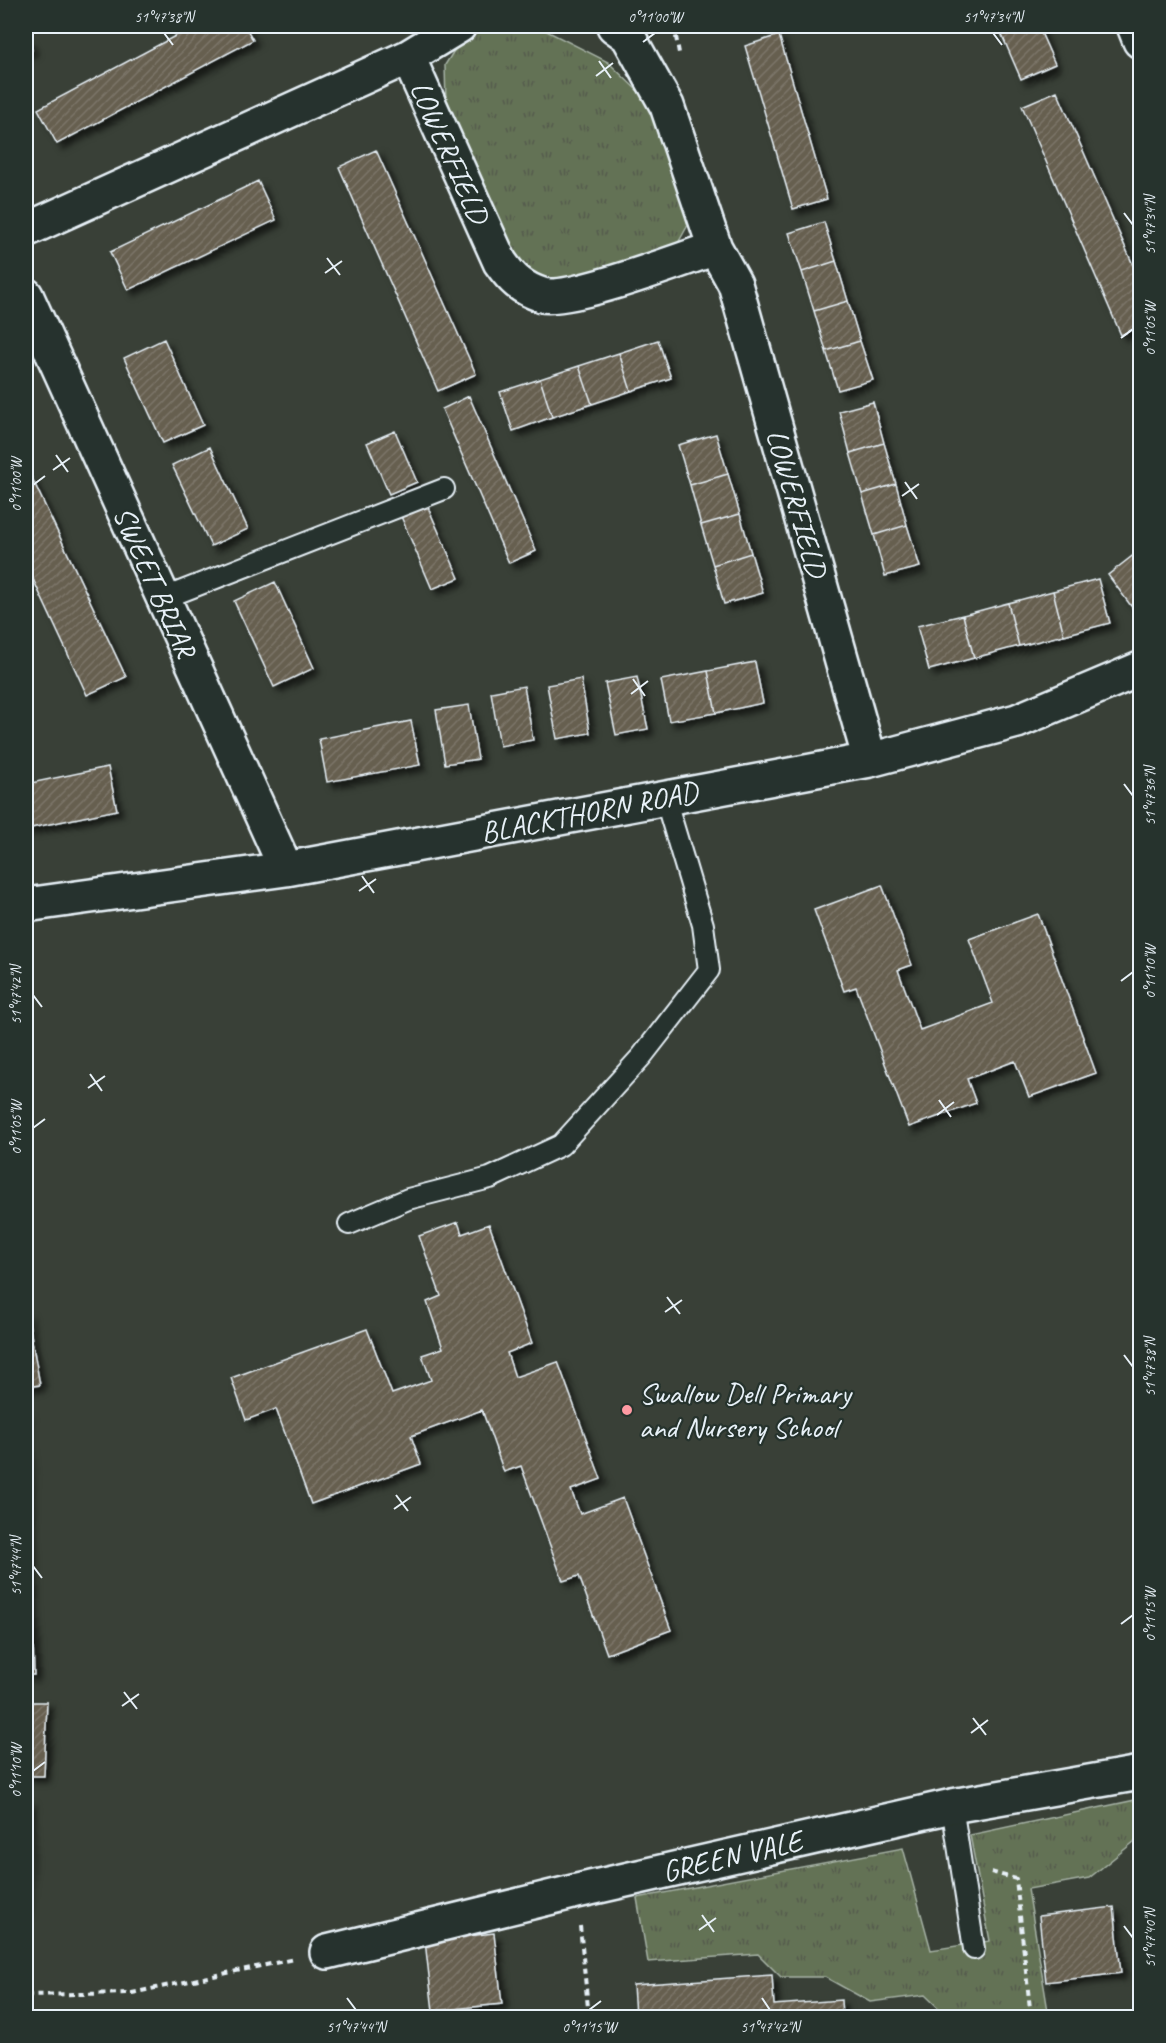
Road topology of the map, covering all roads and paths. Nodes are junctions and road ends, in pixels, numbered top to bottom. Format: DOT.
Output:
graph roads {
  1 [pos="459,26"];
  2 [pos="614,26"];
  3 [pos="1134,26"];
  4 [pos="1140,41"];
  5 [pos="408,57"];
  6 [pos="26,230"];
  7 [pos="715,249"];
  8 [pos="26,295"];
  9 [pos="444,489"];
  10 [pos="162,599"];
  11 [pos="1140,669"];
  12 [pos="870,760"];
  13 [pos="665,798"];
  14 [pos="286,869"];
  15 [pos="26,905"];
  16 [pos="350,1224"];
  17 [pos="1140,1773"];
  18 [pos="952,1806"];
  19 [pos="961,1864"];
  20 [pos="577,1891"];
  21 [pos="974,1949"];
  22 [pos="327,1952"];
  23 [pos="26,1995"];
  24 [pos="589,2018"];
  25 [pos="1031,2018"];
  1 -- 5 [label="street, LOWERFIELD"];
  2 -- 7 [label="street, LOWERFIELD"];
  3 -- 4 [label="street"];
  5 -- 6 [label="street, LOWERFIELD"];
  5 -- 7 [label="street, LOWERFIELD"];
  7 -- 12 [label="street, LOWERFIELD"];
  8 -- 10 [label="street, SWEET BRIAR"];
  9 -- 10 [label="lane"];
  10 -- 14 [label="street, SWEET BRIAR"];
  11 -- 12 [label="street, BLACKTHORN ROAD"];
  12 -- 13 [label="street, BLACKTHORN ROAD"];
  13 -- 14 [label="street, BLACKTHORN ROAD"];
  13 -- 16 [label="lane"];
  14 -- 15 [label="street, BLACKTHORN ROAD"];
  17 -- 18 [label="street, GREEN VALE"];
  18 -- 19 [label="lane"];
  18 -- 20 [label="street, GREEN VALE"];
  19 -- 21 [label="lane"];
  19 -- 25 [label="path"];
  20 -- 22 [label="street, GREEN VALE"];
  20 -- 24 [label="path"];
  22 -- 23 [label="path"];
}
